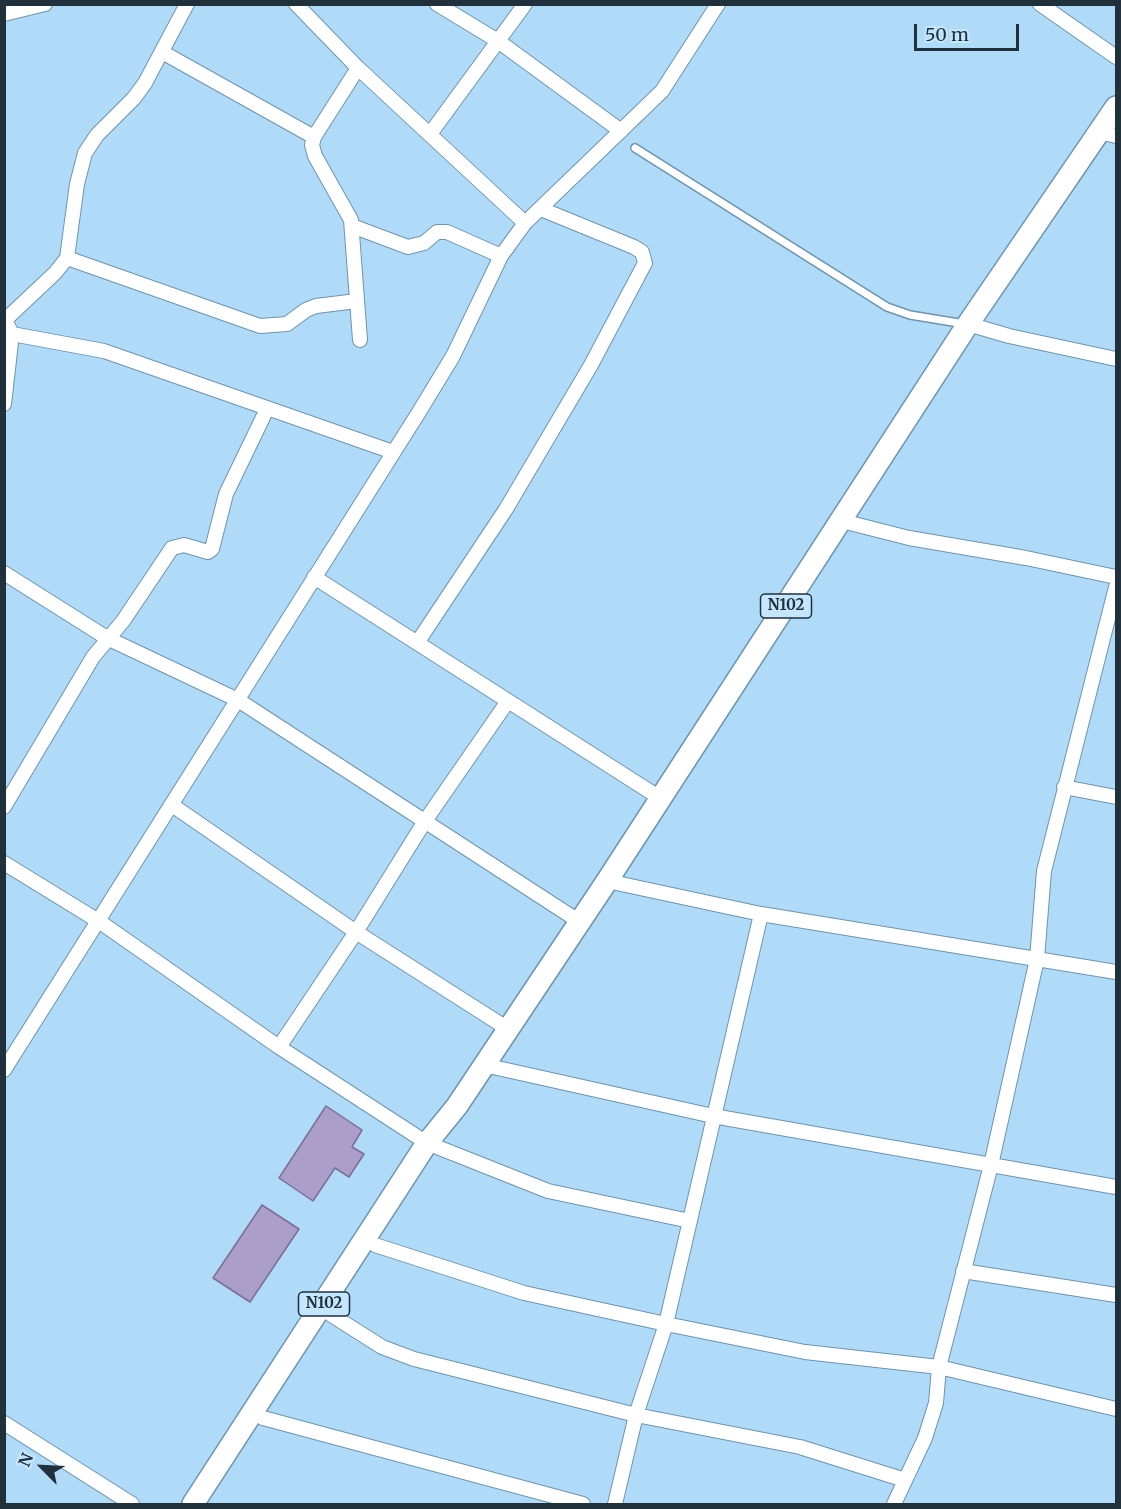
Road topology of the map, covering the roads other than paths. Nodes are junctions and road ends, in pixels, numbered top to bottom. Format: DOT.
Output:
graph roads {
  1 [pos="45,4"];
  2 [pos="187,4"];
  3 [pos="296,4"];
  4 [pos="437,4"];
  5 [pos="525,4"];
  6 [pos="718,4"];
  7 [pos="1040,4"];
  8 [pos="6,16"];
  9 [pos="498,41"];
  10 [pos="162,52"];
  11 [pos="1116,57"];
  12 [pos="358,68"];
  13 [pos="1116,107"];
  14 [pos="621,131"];
  15 [pos="430,134"];
  16 [pos="1108,134"];
  17 [pos="314,137"];
  18 [pos="635,148"];
  19 [pos="541,209"];
  20 [pos="525,223"];
  21 [pos="352,226"];
  22 [pos="501,256"];
  23 [pos="67,258"];
  24 [pos="357,302"];
  25 [pos="968,324"];
  26 [pos="7,326"];
  27 [pos="360,340"];
  28 [pos="1116,359"];
  29 [pos="6,369"];
  30 [pos="4,404"];
  31 [pos="267,410"];
  32 [pos="393,452"];
  33 [pos="842,521"];
  34 [pos="5,571"];
  35 [pos="314,577"];
  36 [pos="1116,577"];
  37 [pos="1116,587"];
  38 [pos="107,638"];
  39 [pos="417,643"];
  40 [pos="238,700"];
  41 [pos="508,701"];
  42 [pos="1064,787"];
  43 [pos="1116,797"];
  44 [pos="660,798"];
  45 [pos="172,805"];
  46 [pos="4,807"];
  47 [pos="425,822"];
  48 [pos="4,863"];
  49 [pos="607,881"];
  50 [pos="761,914"];
  51 [pos="100,922"];
  52 [pos="580,922"];
  53 [pos="356,933"];
  54 [pos="1037,959"];
  55 [pos="1116,972"];
  56 [pos="508,1029"];
  57 [pos="279,1047"];
  58 [pos="484,1065"];
  59 [pos="4,1070"];
  60 [pos="713,1116"];
  61 [pos="433,1146"];
  62 [pos="991,1165"];
  63 [pos="1116,1187"];
  64 [pos="690,1221"];
  65 [pos="375,1245"];
  66 [pos="963,1271"];
  67 [pos="1116,1295"];
  68 [pos="330,1314"];
  69 [pos="666,1324"];
  70 [pos="939,1367"];
  71 [pos="1116,1409"];
  72 [pos="636,1415"];
  73 [pos="263,1418"];
  74 [pos="4,1423"];
  75 [pos="905,1480"];
  76 [pos="132,1504"];
  77 [pos="193,1504"];
  78 [pos="206,1504"];
  79 [pos="583,1504"];
  80 [pos="615,1504"];
  81 [pos="894,1504"];
  1 -- 8 [label="street"];
  2 -- 10 [label="street"];
  3 -- 12 [label="street"];
  4 -- 9 [label="street"];
  5 -- 9 [label="street"];
  6 -- 14 [label="street"];
  7 -- 11 [label="street"];
  9 -- 14 [label="street"];
  9 -- 15 [label="street"];
  10 -- 17 [label="street"];
  10 -- 23 [label="street"];
  12 -- 15 [label="street"];
  12 -- 17 [label="street"];
  13 -- 16 [label="main road, N102"];
  14 -- 19 [label="street"];
  15 -- 20 [label="street"];
  16 -- 25 [label="main road, N102"];
  17 -- 21 [label="street"];
  18 -- 25 [label="lane"];
  19 -- 20 [label="street"];
  19 -- 39 [label="street"];
  20 -- 22 [label="street"];
  21 -- 22 [label="street"];
  21 -- 24 [label="street"];
  22 -- 32 [label="street"];
  23 -- 24 [label="street"];
  23 -- 26 [label="street"];
  24 -- 27 [label="street"];
  25 -- 28 [label="street"];
  25 -- 33 [label="main road, N102"];
  26 -- 29 [label="street"];
  26 -- 31 [label="street"];
  29 -- 30 [label="street"];
  31 -- 32 [label="street"];
  31 -- 38 [label="street"];
  32 -- 35 [label="street"];
  33 -- 36 [label="street"];
  33 -- 44 [label="main road, N102"];
  34 -- 38 [label="street"];
  35 -- 39 [label="street"];
  35 -- 40 [label="street"];
  37 -- 42 [label="street"];
  38 -- 40 [label="street"];
  38 -- 46 [label="street"];
  39 -- 41 [label="street"];
  40 -- 45 [label="street"];
  40 -- 47 [label="street"];
  41 -- 44 [label="street"];
  41 -- 47 [label="street"];
  42 -- 43 [label="street"];
  42 -- 54 [label="street"];
  44 -- 49 [label="main road, N102"];
  45 -- 51 [label="street"];
  45 -- 53 [label="street"];
  47 -- 52 [label="street"];
  47 -- 53 [label="street"];
  48 -- 51 [label="street"];
  49 -- 50 [label="street"];
  49 -- 52 [label="main road, N102"];
  50 -- 54 [label="street"];
  50 -- 60 [label="street"];
  51 -- 57 [label="street"];
  51 -- 59 [label="street"];
  52 -- 56 [label="main road, N102"];
  53 -- 56 [label="street"];
  53 -- 57 [label="street"];
  54 -- 55 [label="street"];
  54 -- 62 [label="street"];
  56 -- 58 [label="main road, N102"];
  57 -- 61 [label="street"];
  58 -- 60 [label="street"];
  58 -- 61 [label="main road, N102"];
  60 -- 62 [label="street"];
  60 -- 64 [label="street"];
  61 -- 64 [label="street"];
  61 -- 65 [label="main road, N102"];
  61 -- 77 [label="main road, N102"];
  62 -- 63 [label="street"];
  62 -- 66 [label="street"];
  64 -- 69 [label="street"];
  65 -- 68 [label="main road, N102"];
  65 -- 69 [label="street"];
  66 -- 67 [label="street"];
  66 -- 70 [label="street"];
  68 -- 72 [label="street"];
  68 -- 73 [label="main road, N102"];
  69 -- 70 [label="street"];
  69 -- 72 [label="street"];
  70 -- 71 [label="street"];
  70 -- 75 [label="street"];
  72 -- 75 [label="street"];
  72 -- 80 [label="street"];
  73 -- 78 [label="main road, N102"];
  73 -- 79 [label="street"];
  74 -- 76 [label="street"];
  75 -- 81 [label="street"];
}
